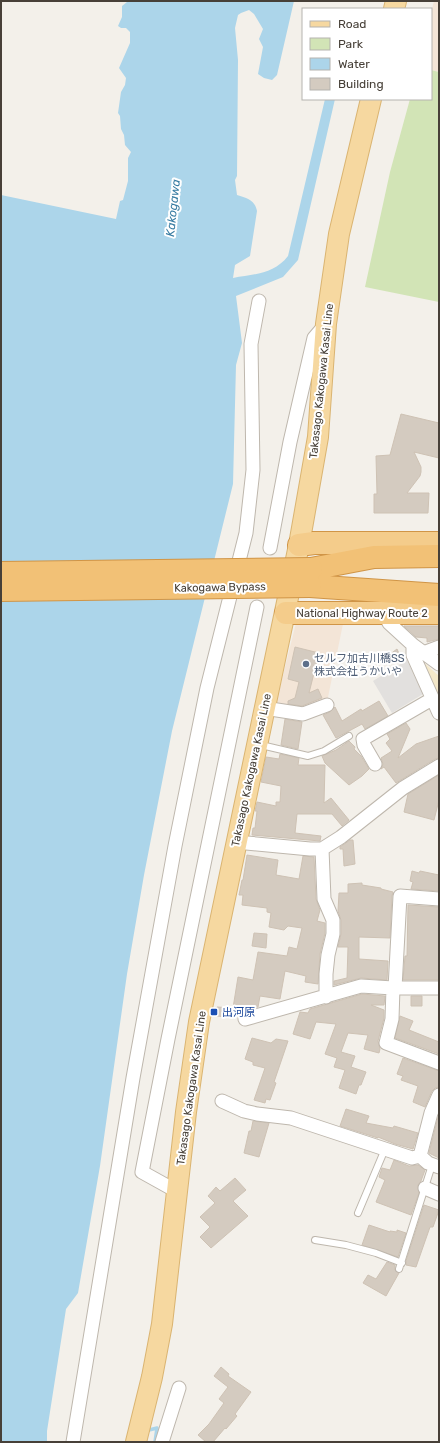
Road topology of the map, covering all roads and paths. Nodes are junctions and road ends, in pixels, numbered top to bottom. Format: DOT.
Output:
graph roads {
  1 [pos="371,100"];
  2 [pos="259,301"];
  3 [pos="326,324"];
  4 [pos="439,543"];
  5 [pos="299,545"];
  6 [pos="270,548"];
  7 [pos="439,556"];
  8 [pos="439,568"];
  9 [pos="1,572"];
  10 [pos="310,577"];
  11 [pos="439,582"];
  12 [pos="1,590"];
  13 [pos="439,595"];
  14 [pos="257,607"];
  15 [pos="286,612"];
  16 [pos="384,612"];
  17 [pos="439,613"];
  18 [pos="439,647"];
  19 [pos="418,649"];
  20 [pos="439,664"];
  21 [pos="432,699"];
  22 [pos="327,705"];
  23 [pos="264,708"];
  24 [pos="439,713"];
  25 [pos="349,736"];
  26 [pos="257,744"];
  27 [pos="375,764"];
  28 [pos="439,766"];
  29 [pos="236,842"];
  30 [pos="322,849"];
  31 [pos="439,899"];
  32 [pos="394,988"];
  33 [pos="439,988"];
  34 [pos="326,997"];
  35 [pos="245,1019"];
  36 [pos="439,1063"];
  37 [pos="439,1095"];
  38 [pos="222,1101"];
  39 [pos="385,1150"];
  40 [pos="420,1156"];
  41 [pos="435,1166"];
  42 [pos="425,1188"];
  43 [pos="178,1192"];
  44 [pos="439,1194"];
  45 [pos="358,1213"];
  46 [pos="315,1240"];
  47 [pos="179,1388"];
  48 [pos="73,1442"];
  49 [pos="136,1442"];
  50 [pos="162,1442"];
  1 -- 3 [label="main road, Takasago Kakogawa Kasai Line"];
  2 -- 48 [label="street"];
  3 -- 5 [label="main road, Takasago Kakogawa Kasai Line"];
  3 -- 6 [label="street"];
  4 -- 5 [label="highway"];
  5 -- 15 [label="main road, Takasago Kakogawa Kasai Line"];
  7 -- 10 [label="highway"];
  8 -- 10 [label="highway, Kakogawa Bypass"];
  9 -- 10 [label="highway, Kakogawa Bypass, bridge"];
  10 -- 11 [label="highway, Kakogawa Bypass"];
  10 -- 12 [label="highway, Kakogawa Bypass, bridge"];
  10 -- 13 [label="highway"];
  14 -- 43 [label="street"];
  15 -- 16 [label="highway, National Highway Route 2"];
  15 -- 23 [label="main road, Takasago Kakogawa Kasai Line"];
  16 -- 17 [label="highway, National Highway Route 2"];
  16 -- 19 [label="street"];
  18 -- 19 [label="street"];
  19 -- 20 [label="street"];
  19 -- 21 [label="street"];
  21 -- 24 [label="street"];
  21 -- 27 [label="street"];
  22 -- 23 [label="street"];
  23 -- 26 [label="main road, Takasago Kakogawa Kasai Line"];
  25 -- 26 [label="lane"];
  26 -- 29 [label="main road, Takasago Kakogawa Kasai Line"];
  28 -- 30 [label="street"];
  29 -- 30 [label="street"];
  29 -- 43 [label="main road, Takasago Kakogawa Kasai Line"];
  30 -- 34 [label="street"];
  31 -- 32 [label="street"];
  32 -- 33 [label="street"];
  32 -- 34 [label="street"];
  32 -- 36 [label="street"];
  34 -- 35 [label="street"];
  37 -- 40 [label="street"];
  38 -- 39 [label="street"];
  39 -- 40 [label="street"];
  39 -- 45 [label="lane"];
  40 -- 41 [label="street"];
  41 -- 42 [label="lane"];
  42 -- 44 [label="street"];
  42 -- 46 [label="lane"];
  43 -- 49 [label="main road, Takasago Kakogawa Kasai Line"];
  47 -- 50 [label="street"];
}
